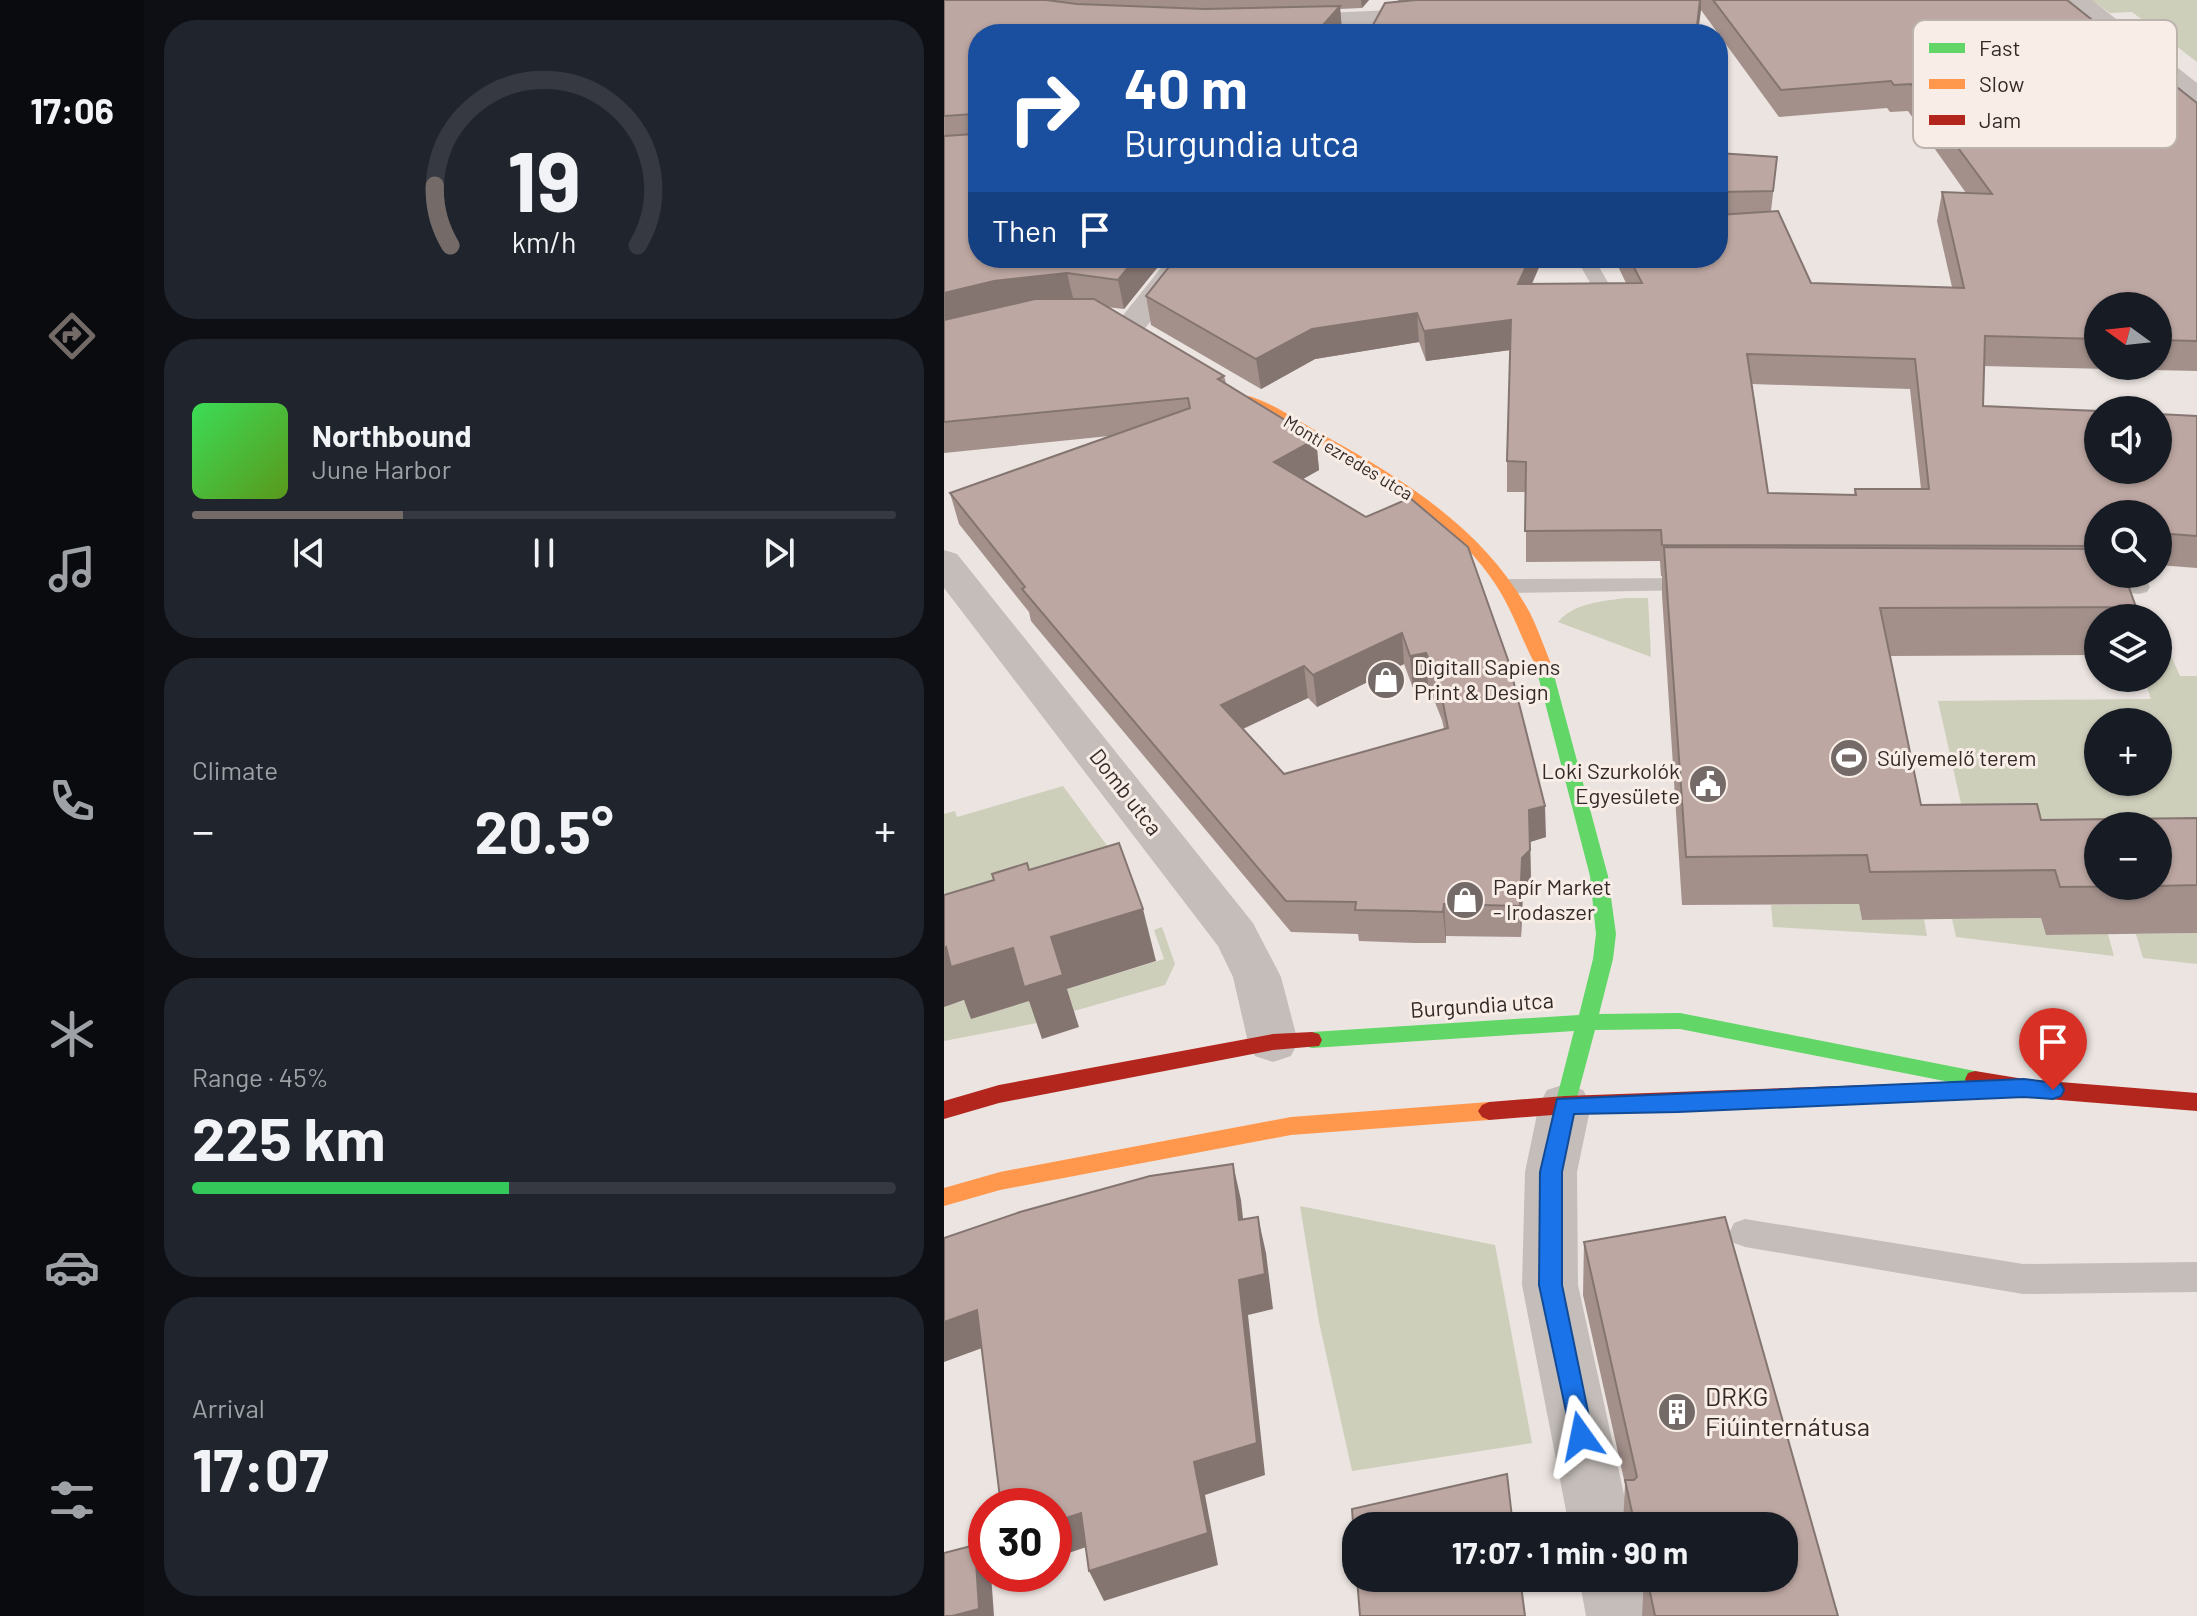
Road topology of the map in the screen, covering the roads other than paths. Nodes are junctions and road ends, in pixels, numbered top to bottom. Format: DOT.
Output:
graph roads {
  1 [pos="2077,0"];
  2 [pos="1461,13"];
  3 [pos="2102,20"];
  4 [pos="1262,23"];
  5 [pos="1288,24"];
  6 [pos="1387,24"];
  7 [pos="2177,80"];
  8 [pos="2197,96"];
  9 [pos="1177,268"];
  10 [pos="1591,268"];
  11 [pos="1605,293"];
  12 [pos="1130,330"];
  13 [pos="1239,394"];
  14 [pos="944,562"];
  15 [pos="1716,585"];
  16 [pos="2073,585"];
  17 [pos="2084,585"];
  18 [pos="1510,586"];
  19 [pos="961,614"];
  20 [pos="1586,1022"];
  21 [pos="1273,1042"];
  22 [pos="2024,1088"];
  23 [pos="2197,1102"];
  24 [pos="1565,1105"];
  25 [pos="944,1110"];
  26 [pos="944,1197"];
  27 [pos="1745,1233"];
  28 [pos="2197,1277"];
  29 [pos="1597,1512"];
  30 [pos="1613,1592"];
  31 [pos="1618,1616"];
  1 -- 3 [label="street"];
  2 -- 6 [label="street"];
  4 -- 5 [label="street"];
  7 -- 8 [label="street"];
  9 -- 12 [label="street"];
  10 -- 11 [label="lane"];
  13 -- 18 [label="street, Monti ezredes utca"];
  14 -- 19 [label="street, Domb utca"];
  15 -- 18 [label="lane"];
  16 -- 17 [label="lane"];
  18 -- 20 [label="street, Monti ezredes utca"];
  19 -- 21 [label="street, Domb utca"];
  20 -- 21 [label="street, Burgundia utca"];
  20 -- 22 [label="street, Burgundia utca"];
  20 -- 24 [label="street, Monti ezredes utca"];
  21 -- 25 [label="street, Burgundia utca"];
  22 -- 23 [label="street, Burgundia utca"];
  22 -- 24 [label="street, Burgundia utca"];
  24 -- 26 [label="street, Burgundia utca"];
  24 -- 29 [label="street"];
  27 -- 28 [label="lane"];
  30 -- 31 [label="street"];
}
